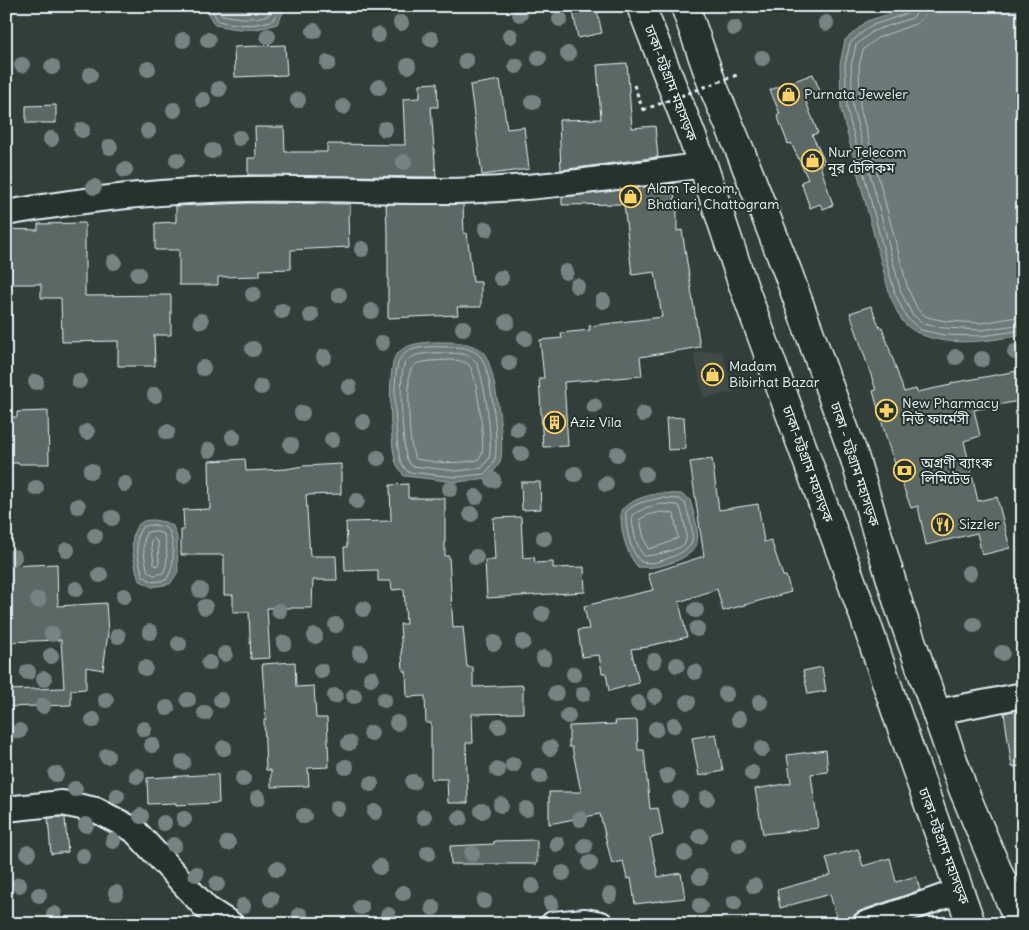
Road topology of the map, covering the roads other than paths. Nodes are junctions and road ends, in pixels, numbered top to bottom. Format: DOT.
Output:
graph roads {
  1 [pos="641,6"];
  2 [pos="685,6"];
  3 [pos="703,165"];
  4 [pos="6,212"];
  5 [pos="1023,696"];
  6 [pos="937,712"];
  7 [pos="6,808"];
  8 [pos="960,891"];
  9 [pos="231,924"];
  10 [pos="553,924"];
  11 [pos="601,924"];
  12 [pos="866,924"];
  13 [pos="971,924"];
  14 [pos="1020,924"];
  1 -- 3 [label="highway, ঢাকা-চট্টগ্রাম মহাসড়ক"];
  2 -- 6 [label="highway, ঢাকা - চট্টগ্রাম মহাসড়ক"];
  3 -- 4 [label="street"];
  3 -- 8 [label="highway, ঢাকা-চট্টগ্রাম মহাসড়ক"];
  5 -- 6 [label="street"];
  6 -- 14 [label="highway, ঢাকা - চট্টগ্রাম মহাসড়ক"];
  7 -- 9 [label="street"];
  8 -- 12 [label="street"];
  8 -- 13 [label="highway, ঢাকা-চট্টগ্রাম মহাসড়ক"];
  10 -- 11 [label="street"];
}
